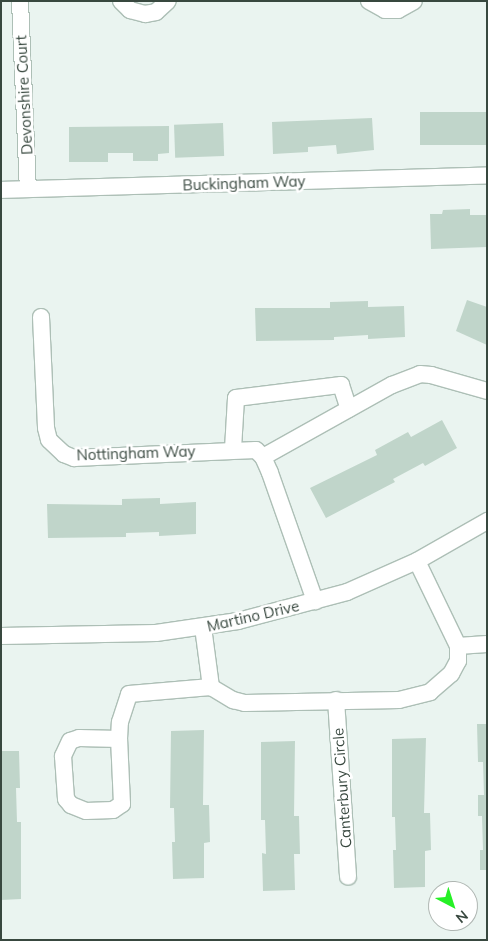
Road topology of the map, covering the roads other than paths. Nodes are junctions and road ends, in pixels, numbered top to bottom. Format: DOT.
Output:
graph roads {
  1 [pos="20,1"];
  2 [pos="121,1"];
  3 [pos="168,1"];
  4 [pos="369,1"];
  5 [pos="414,1"];
  6 [pos="487,176"];
  7 [pos="28,189"];
  8 [pos="1,190"];
  9 [pos="41,317"];
  10 [pos="487,391"];
  11 [pos="349,409"];
  12 [pos="233,449"];
  13 [pos="263,457"];
  14 [pos="487,522"];
  15 [pos="417,561"];
  16 [pos="315,601"];
  17 [pos="203,628"];
  18 [pos="1,636"];
  19 [pos="487,644"];
  20 [pos="458,646"];
  21 [pos="211,687"];
  22 [pos="336,700"];
  23 [pos="119,739"];
  24 [pos="348,876"];
  1 -- 7 [label="street, Devonshire Court"];
  2 -- 3 [label="street"];
  4 -- 5 [label="street"];
  6 -- 7 [label="street, Buckingham Way"];
  7 -- 8 [label="street, Buckingham Way"];
  9 -- 12 [label="street, Nottingham Way"];
  10 -- 11 [label="street"];
  11 -- 12 [label="street"];
  11 -- 13 [label="street"];
  12 -- 13 [label="street, Nottingham Way"];
  13 -- 16 [label="street"];
  14 -- 15 [label="street, Martino Drive"];
  15 -- 16 [label="street, Martino Drive"];
  15 -- 20 [label="street"];
  16 -- 17 [label="street, Martino Drive"];
  17 -- 18 [label="street, Martino Drive"];
  17 -- 21 [label="street"];
  19 -- 20 [label="street"];
  20 -- 22 [label="street"];
  21 -- 22 [label="street"];
  21 -- 23 [label="street"];
  22 -- 24 [label="street, Canterbury Circle"];
  23 -- 23 [label="street"];
}
